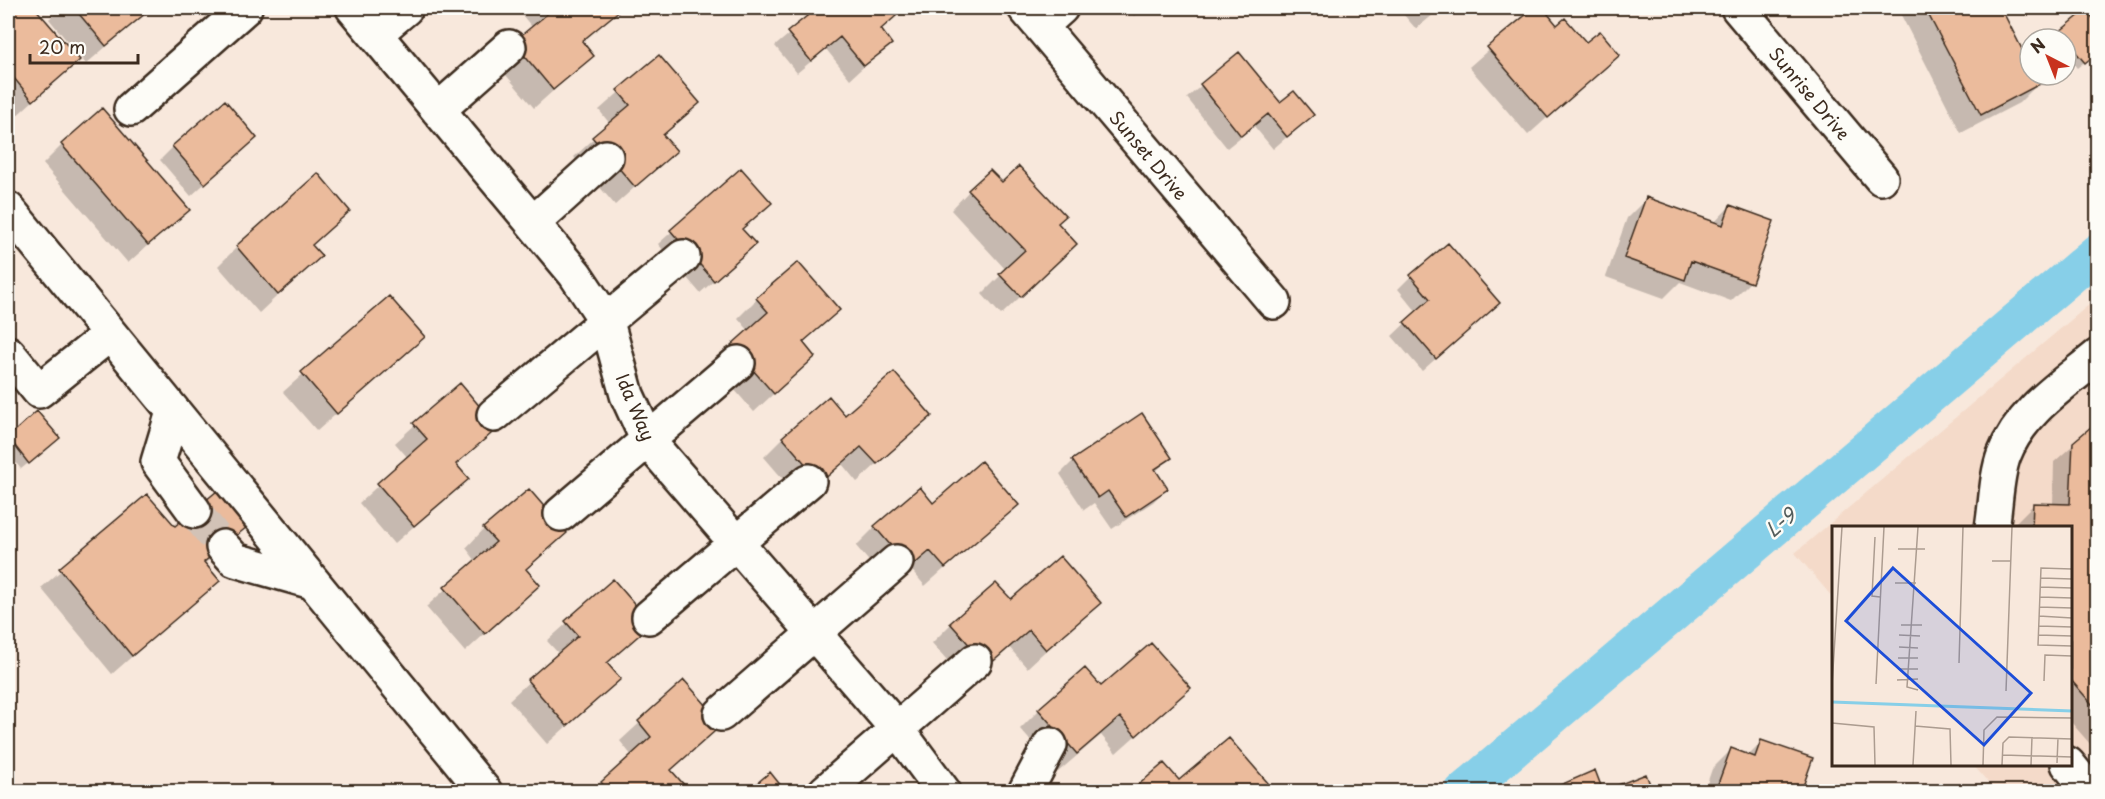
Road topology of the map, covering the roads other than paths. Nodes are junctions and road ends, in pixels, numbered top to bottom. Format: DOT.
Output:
graph roads {
  1 [pos="245,8"];
  2 [pos="353,8"];
  3 [pos="406,8"];
  4 [pos="1738,8"];
  5 [pos="1042,14"];
  6 [pos="375,34"];
  7 [pos="509,47"];
  8 [pos="131,109"];
  9 [pos="438,110"];
  10 [pos="606,157"];
  11 [pos="1881,178"];
  12 [pos="8,209"];
  13 [pos="533,223"];
  14 [pos="683,257"];
  15 [pos="1274,302"];
  16 [pos="607,322"];
  17 [pos="110,334"];
  18 [pos="8,353"];
  19 [pos="2097,356"];
  20 [pos="738,363"];
  21 [pos="173,412"];
  22 [pos="494,415"];
  23 [pos="648,441"];
  24 [pos="809,481"];
  25 [pos="194,511"];
  26 [pos="561,514"];
  27 [pos="1992,526"];
  28 [pos="736,543"];
  29 [pos="223,547"];
  30 [pos="896,562"];
  31 [pos="312,582"];
  32 [pos="649,617"];
  33 [pos="814,632"];
  34 [pos="975,661"];
  35 [pos="721,714"];
  36 [pos="898,730"];
  37 [pos="1050,745"];
  38 [pos="2069,766"];
  39 [pos="485,792"];
  40 [pos="825,792"];
  41 [pos="944,792"];
  42 [pos="1025,792"];
  43 [pos="2091,792"];
  1 -- 8 [label="street"];
  2 -- 6 [label="street, Ida Way"];
  3 -- 6 [label="street"];
  4 -- 11 [label="street, Sunrise Drive"];
  5 -- 15 [label="street, Sunset Drive"];
  6 -- 9 [label="street, Ida Way"];
  7 -- 9 [label="street"];
  9 -- 13 [label="street, Ida Way"];
  10 -- 13 [label="street"];
  12 -- 17 [label="street"];
  13 -- 16 [label="street, Ida Way"];
  14 -- 16 [label="street"];
  16 -- 22 [label="street"];
  16 -- 23 [label="street, Ida Way"];
  17 -- 18 [label="street"];
  17 -- 21 [label="street"];
  19 -- 27 [label="street"];
  20 -- 23 [label="street"];
  21 -- 25 [label="street"];
  21 -- 31 [label="street"];
  23 -- 26 [label="street"];
  23 -- 28 [label="street, Ida Way"];
  24 -- 28 [label="street"];
  28 -- 32 [label="street"];
  28 -- 33 [label="street, Ida Way"];
  29 -- 31 [label="street"];
  30 -- 33 [label="street"];
  31 -- 39 [label="street"];
  33 -- 35 [label="street"];
  33 -- 36 [label="street, Ida Way"];
  34 -- 36 [label="street"];
  36 -- 40 [label="street"];
  36 -- 41 [label="street, Ida Way"];
  37 -- 42 [label="street"];
  38 -- 43 [label="street"];
}
